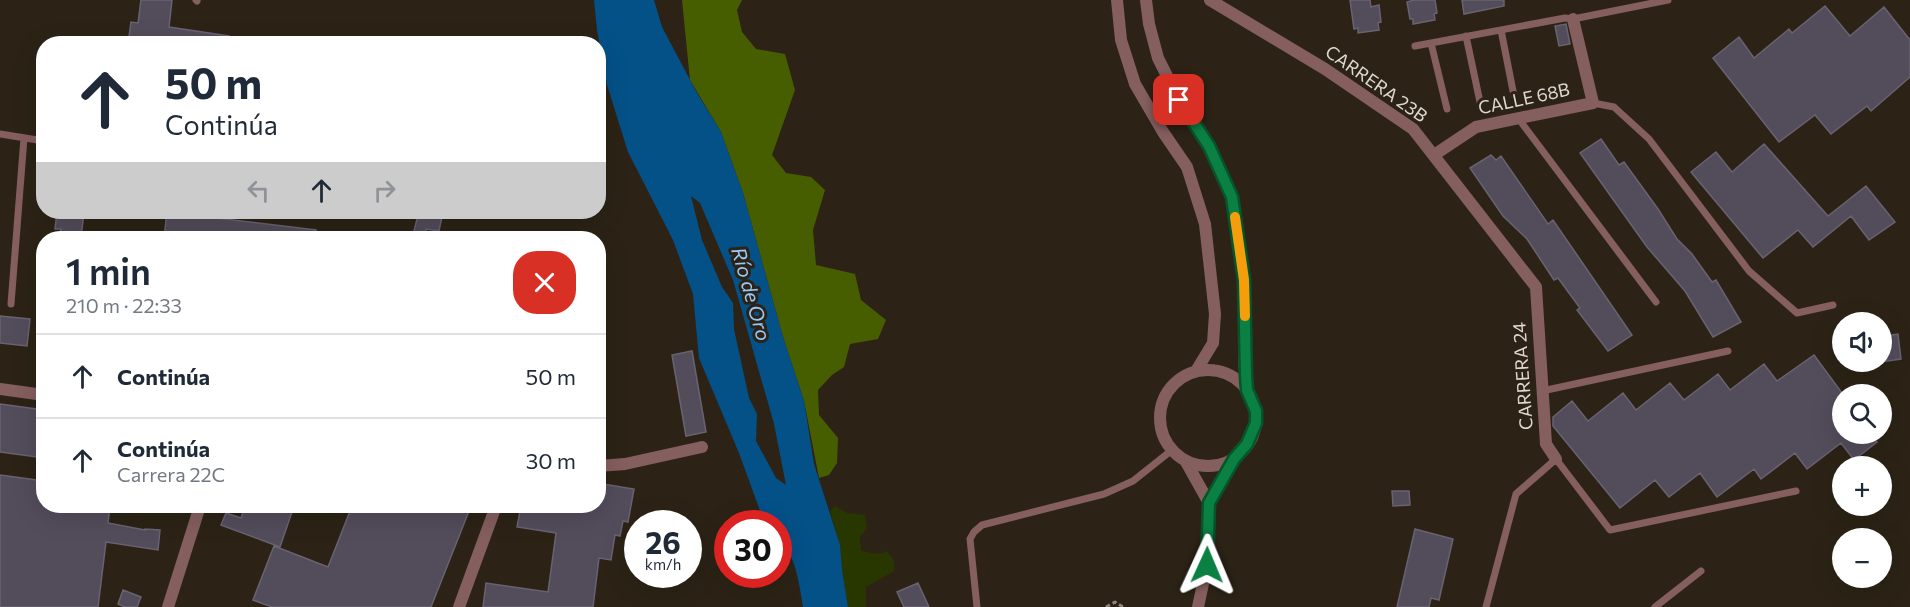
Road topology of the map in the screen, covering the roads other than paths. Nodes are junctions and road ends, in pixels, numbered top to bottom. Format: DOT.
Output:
graph roads {
  1 [pos="1117,0"];
  2 [pos="1146,0"];
  3 [pos="1210,0"];
  4 [pos="1668,0"];
  5 [pos="1574,19"];
  6 [pos="1501,30"];
  7 [pos="1466,36"];
  8 [pos="1431,43"];
  9 [pos="1415,46"];
  10 [pos="1514,96"];
  11 [pos="1480,102"];
  12 [pos="1593,103"];
  13 [pos="1447,109"];
  14 [pos="1518,118"];
  15 [pos="0,134"];
  16 [pos="24,138"];
  17 [pos="36,140"];
  18 [pos="1434,155"];
  19 [pos="1536,287"];
  20 [pos="1656,302"];
  21 [pos="12,304"];
  22 [pos="1833,305"];
  23 [pos="1728,351"];
  24 [pos="1196,371"];
  25 [pos="0,389"];
  26 [pos="1247,390"];
  27 [pos="1542,392"];
  28 [pos="36,394"];
  29 [pos="702,447"];
  30 [pos="1172,450"];
  31 [pos="1234,459"];
  32 [pos="1556,459"];
  33 [pos="1185,460"];
  34 [pos="606,465"];
  35 [pos="1796,491"];
  36 [pos="1209,503"];
  37 [pos="198,513"];
  38 [pos="493,513"];
  39 [pos="1701,571"];
  40 [pos="168,607"];
  41 [pos="459,607"];
  42 [pos="977,607"];
  43 [pos="1198,607"];
  44 [pos="1486,607"];
  45 [pos="1655,607"];
  1 -- 24 [label="street"];
  2 -- 26 [label="street"];
  3 -- 18 [label="street, CARRERA 23B"];
  4 -- 5 [label="lane"];
  5 -- 6 [label="lane"];
  5 -- 12 [label="street"];
  6 -- 7 [label="lane"];
  6 -- 10 [label="lane"];
  7 -- 8 [label="lane"];
  7 -- 11 [label="lane"];
  8 -- 9 [label="lane"];
  8 -- 13 [label="lane"];
  12 -- 14 [label="street, CALLE 68B"];
  12 -- 22 [label="lane"];
  14 -- 18 [label="street, CALLE 68B"];
  14 -- 20 [label="lane"];
  15 -- 16 [label="lane"];
  16 -- 17 [label="lane"];
  16 -- 21 [label="lane"];
  18 -- 19 [label="street, CARRERA 23B"];
  19 -- 27 [label="street, CARRERA 24"];
  23 -- 27 [label="lane"];
  24 -- 26 [label="street"];
  24 -- 30 [label="street"];
  25 -- 28 [label="street"];
  26 -- 31 [label="street"];
  27 -- 32 [label="street, CARRERA 24"];
  29 -- 34 [label="street"];
  30 -- 33 [label="street"];
  30 -- 42 [label="lane"];
  31 -- 33 [label="street"];
  31 -- 36 [label="street"];
  32 -- 35 [label="lane"];
  32 -- 44 [label="lane"];
  33 -- 36 [label="street"];
  36 -- 43 [label="street"];
  37 -- 40 [label="street"];
  38 -- 41 [label="street"];
  39 -- 45 [label="lane"];
}
